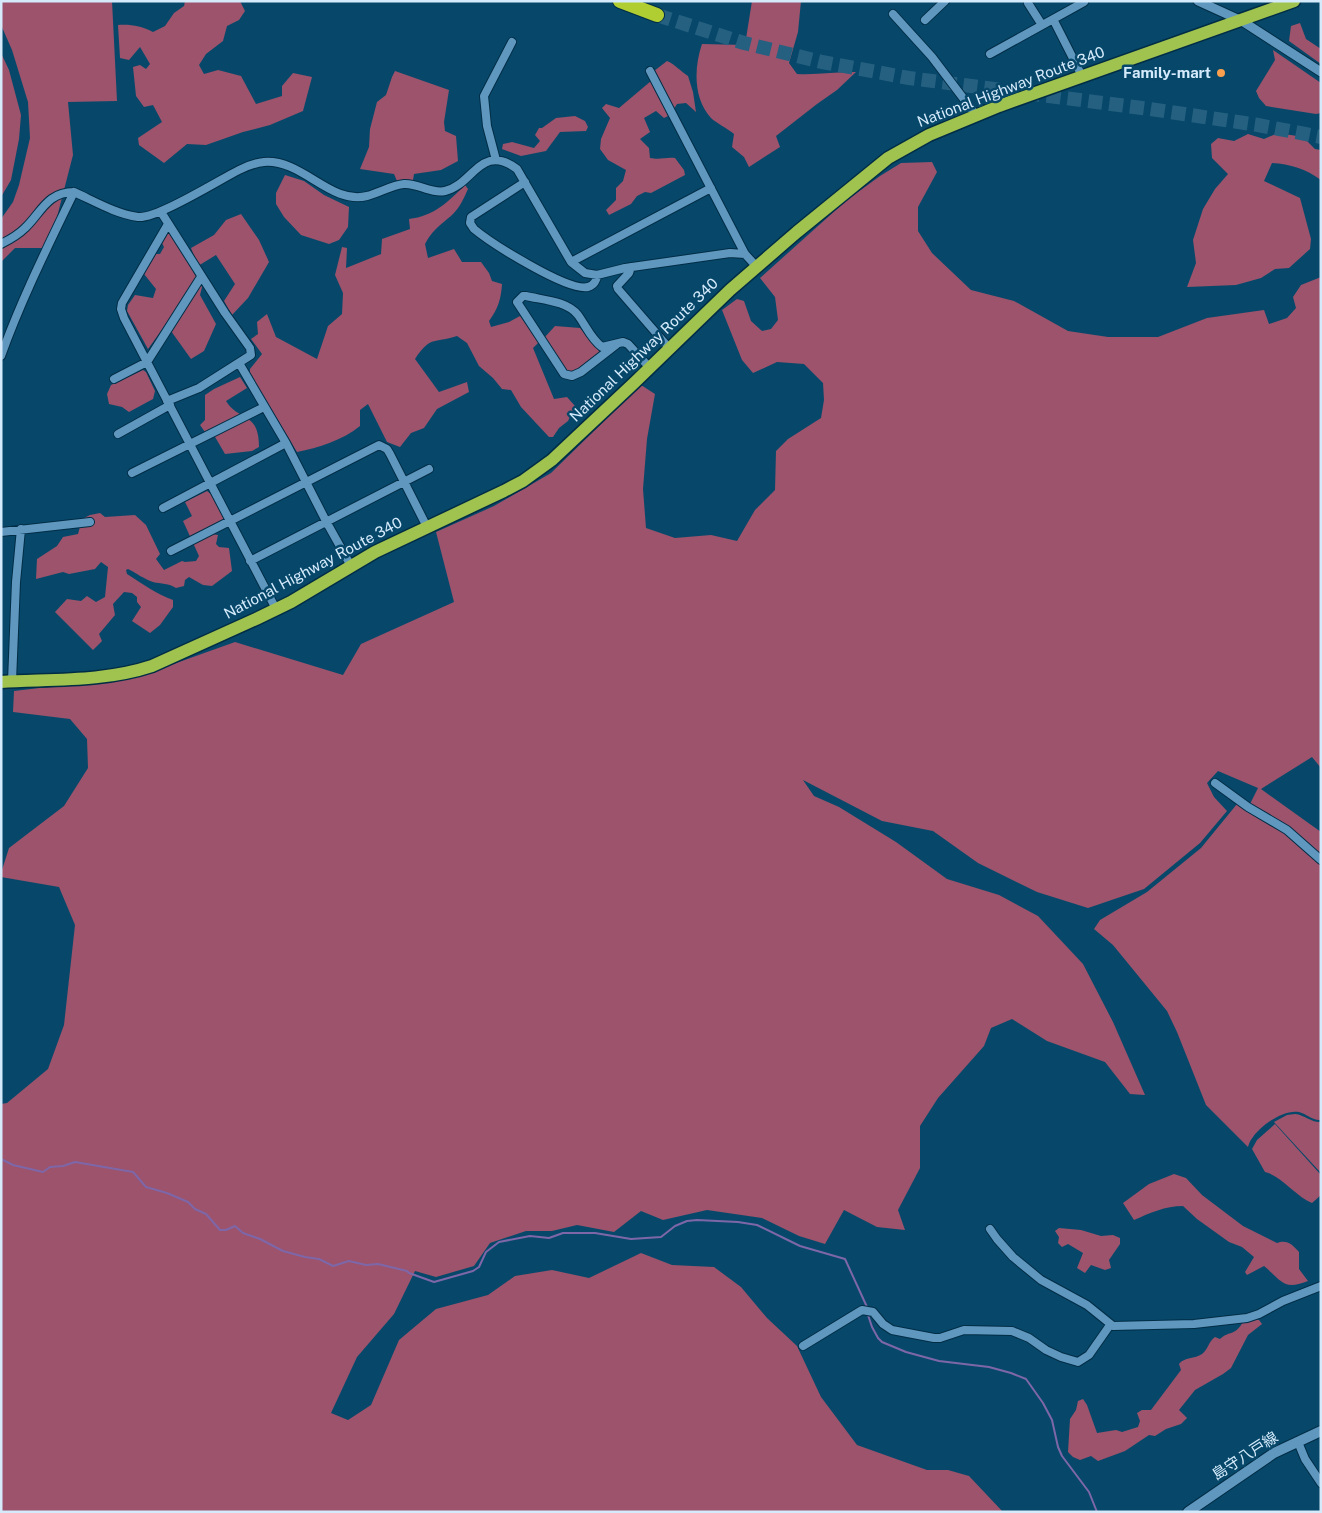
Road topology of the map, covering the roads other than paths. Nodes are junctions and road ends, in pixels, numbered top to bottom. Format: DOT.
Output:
graph roads {
  1 [pos="620,1"];
  2 [pos="945,1"];
  3 [pos="1198,1"];
  4 [pos="1294,1"];
  5 [pos="1084,2"];
  6 [pos="1028,3"];
  7 [pos="893,14"];
  8 [pos="657,15"];
  9 [pos="1054,19"];
  10 [pos="925,20"];
  11 [pos="1242,20"];
  12 [pos="1042,25"];
  13 [pos="512,42"];
  14 [pos="990,54"];
  15 [pos="650,71"];
  16 [pos="1321,72"];
  17 [pos="1082,76"];
  18 [pos="976,116"];
  19 [pos="496,160"];
  20 [pos="526,182"];
  21 [pos="711,188"];
  22 [pos="74,192"];
  23 [pos="160,212"];
  24 [pos="168,224"];
  25 [pos="1,244"];
  26 [pos="744,254"];
  27 [pos="571,262"];
  28 [pos="756,266"];
  29 [pos="630,267"];
  30 [pos="597,275"];
  31 [pos="201,277"];
  32 [pos="616,344"];
  33 [pos="670,349"];
  34 [pos="1,356"];
  35 [pos="147,362"];
  36 [pos="239,363"];
  37 [pos="650,368"];
  38 [pos="114,379"];
  39 [pos="168,403"];
  40 [pos="264,407"];
  41 [pos="118,434"];
  42 [pos="286,443"];
  43 [pos="190,444"];
  44 [pos="429,469"];
  45 [pos="132,473"];
  46 [pos="210,483"];
  47 [pos="307,483"];
  48 [pos="404,483"];
  49 [pos="163,508"];
  50 [pos="90,522"];
  51 [pos="230,522"];
  52 [pos="327,523"];
  53 [pos="427,527"];
  54 [pos="21,529"];
  55 [pos="1,532"];
  56 [pos="171,551"];
  57 [pos="250,561"];
  58 [pos="351,566"];
  59 [pos="276,609"];
  60 [pos="7,682"];
  61 [pos="1215,783"];
  62 [pos="1321,860"];
  63 [pos="990,1229"];
  64 [pos="1321,1286"];
  65 [pos="1110,1325"];
  66 [pos="803,1346"];
  67 [pos="1321,1432"];
  68 [pos="1298,1442"];
  69 [pos="1321,1483"];
  70 [pos="1188,1512"];
  1 -- 8 [label="highway"];
  2 -- 10 [label="street"];
  3 -- 11 [label="street"];
  4 -- 11 [label="highway, National Highway Route 340"];
  5 -- 9 [label="street"];
  6 -- 12 [label="street"];
  7 -- 18 [label="street"];
  9 -- 12 [label="street"];
  9 -- 17 [label="street"];
  11 -- 16 [label="street"];
  11 -- 17 [label="highway, National Highway Route 340"];
  12 -- 14 [label="street"];
  13 -- 19 [label="street"];
  15 -- 21 [label="street"];
  17 -- 18 [label="highway, National Highway Route 340"];
  18 -- 28 [label="highway, National Highway Route 340"];
  19 -- 20 [label="street"];
  19 -- 23 [label="street"];
  20 -- 27 [label="street"];
  20 -- 30 [label="street"];
  21 -- 26 [label="street"];
  21 -- 27 [label="street"];
  22 -- 23 [label="street"];
  22 -- 25 [label="street"];
  22 -- 34 [label="street"];
  23 -- 24 [label="street"];
  24 -- 31 [label="street"];
  24 -- 35 [label="street"];
  26 -- 28 [label="street"];
  26 -- 29 [label="street"];
  27 -- 30 [label="street"];
  28 -- 33 [label="highway, National Highway Route 340"];
  29 -- 30 [label="street"];
  29 -- 33 [label="street"];
  31 -- 35 [label="street"];
  31 -- 36 [label="street"];
  32 -- 32 [label="street"];
  32 -- 37 [label="street"];
  33 -- 37 [label="highway, National Highway Route 340"];
  35 -- 38 [label="street"];
  35 -- 39 [label="street"];
  36 -- 39 [label="street"];
  36 -- 40 [label="street"];
  37 -- 53 [label="highway, National Highway Route 340"];
  39 -- 41 [label="street"];
  39 -- 43 [label="street"];
  40 -- 42 [label="street"];
  40 -- 43 [label="street"];
  42 -- 46 [label="street"];
  42 -- 47 [label="street"];
  43 -- 45 [label="street"];
  43 -- 46 [label="street"];
  44 -- 48 [label="street"];
  46 -- 49 [label="street"];
  46 -- 51 [label="street"];
  47 -- 48 [label="street"];
  47 -- 51 [label="street"];
  47 -- 52 [label="street"];
  48 -- 52 [label="street"];
  48 -- 53 [label="street"];
  50 -- 54 [label="street"];
  51 -- 56 [label="street"];
  51 -- 57 [label="street"];
  52 -- 57 [label="street"];
  52 -- 58 [label="street"];
  53 -- 58 [label="highway, National Highway Route 340"];
  54 -- 55 [label="street"];
  54 -- 60 [label="street"];
  57 -- 59 [label="street"];
  58 -- 59 [label="highway, National Highway Route 340"];
  59 -- 60 [label="highway, National Highway Route 340"];
  61 -- 62 [label="street"];
  63 -- 65 [label="street"];
  64 -- 65 [label="street"];
  65 -- 66 [label="street"];
  67 -- 68 [label="main road, 島守八戸線"];
  68 -- 69 [label="street"];
  68 -- 70 [label="main road, 島守八戸線"];
}
